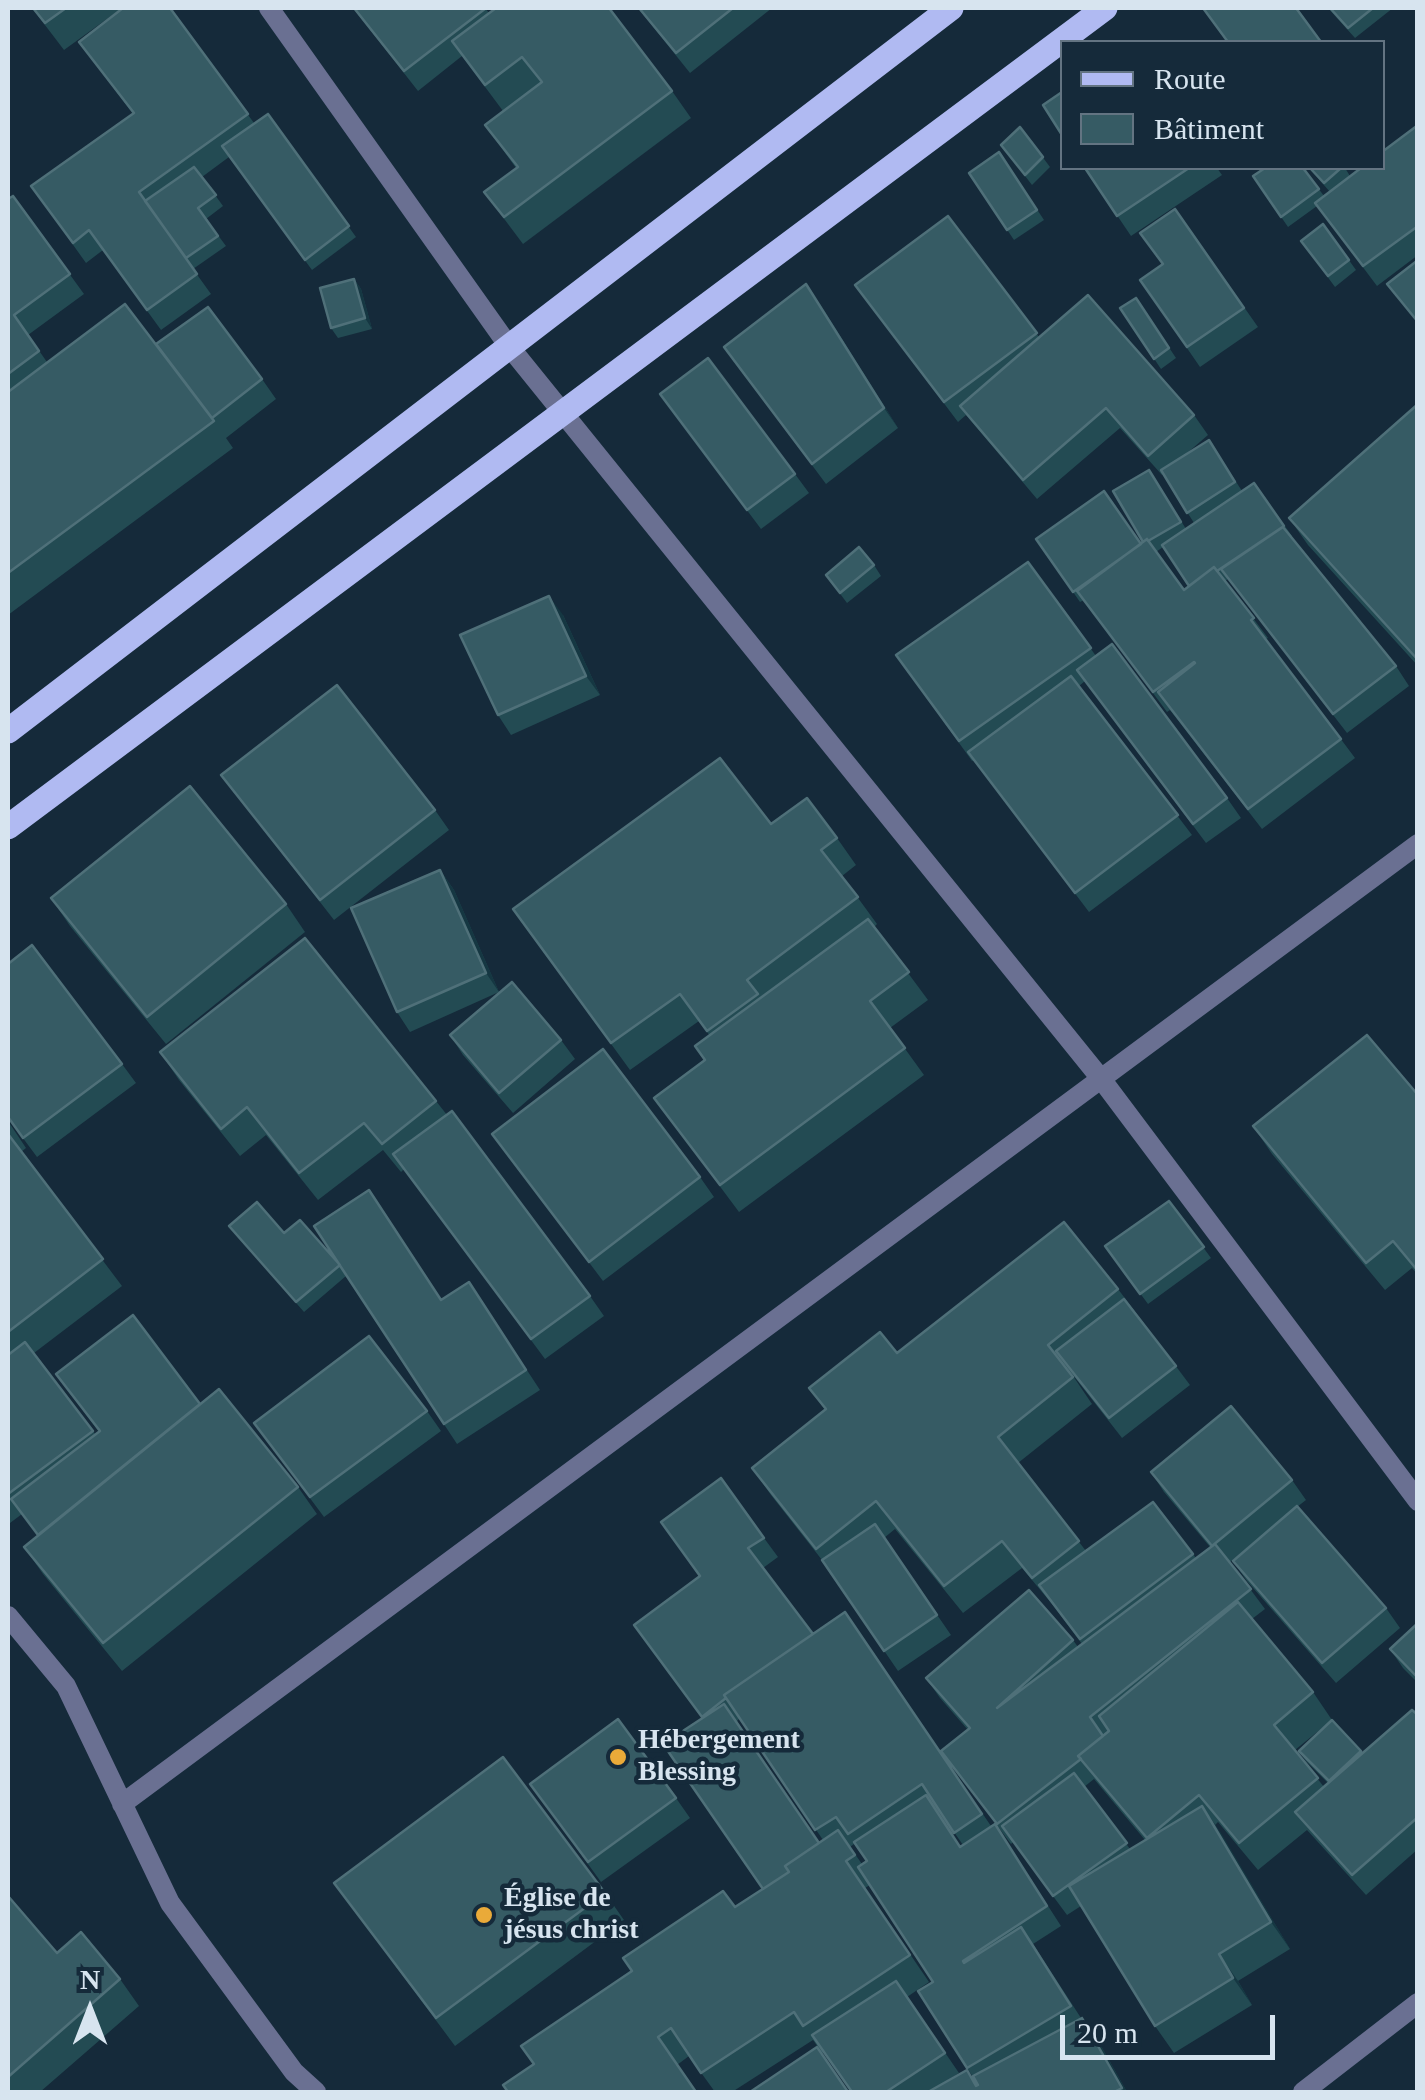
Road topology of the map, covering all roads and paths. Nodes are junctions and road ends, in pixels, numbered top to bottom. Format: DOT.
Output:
graph roads {
  1 [pos="269,8"];
  2 [pos="951,8"];
  3 [pos="1106,8"];
  4 [pos="1063,40"];
  5 [pos="1060,42"];
  6 [pos="508,345"];
  7 [pos="564,414"];
  8 [pos="8,731"];
  9 [pos="8,826"];
  10 [pos="1418,844"];
  11 [pos="1102,1080"];
  12 [pos="1418,1501"];
  13 [pos="8,1616"];
  14 [pos="122,1804"];
  15 [pos="1418,2004"];
  16 [pos="316,2092"];
  17 [pos="1303,2092"];
  1 -- 6 [label="street"];
  2 -- 6 [label="main road"];
  3 -- 4 [label="main road"];
  5 -- 7 [label="main road"];
  6 -- 7 [label="street"];
  6 -- 8 [label="main road"];
  7 -- 9 [label="main road"];
  7 -- 11 [label="street"];
  10 -- 11 [label="street"];
  11 -- 12 [label="street"];
  11 -- 14 [label="street"];
  13 -- 14 [label="street"];
  14 -- 16 [label="street"];
  15 -- 17 [label="street"];
}
